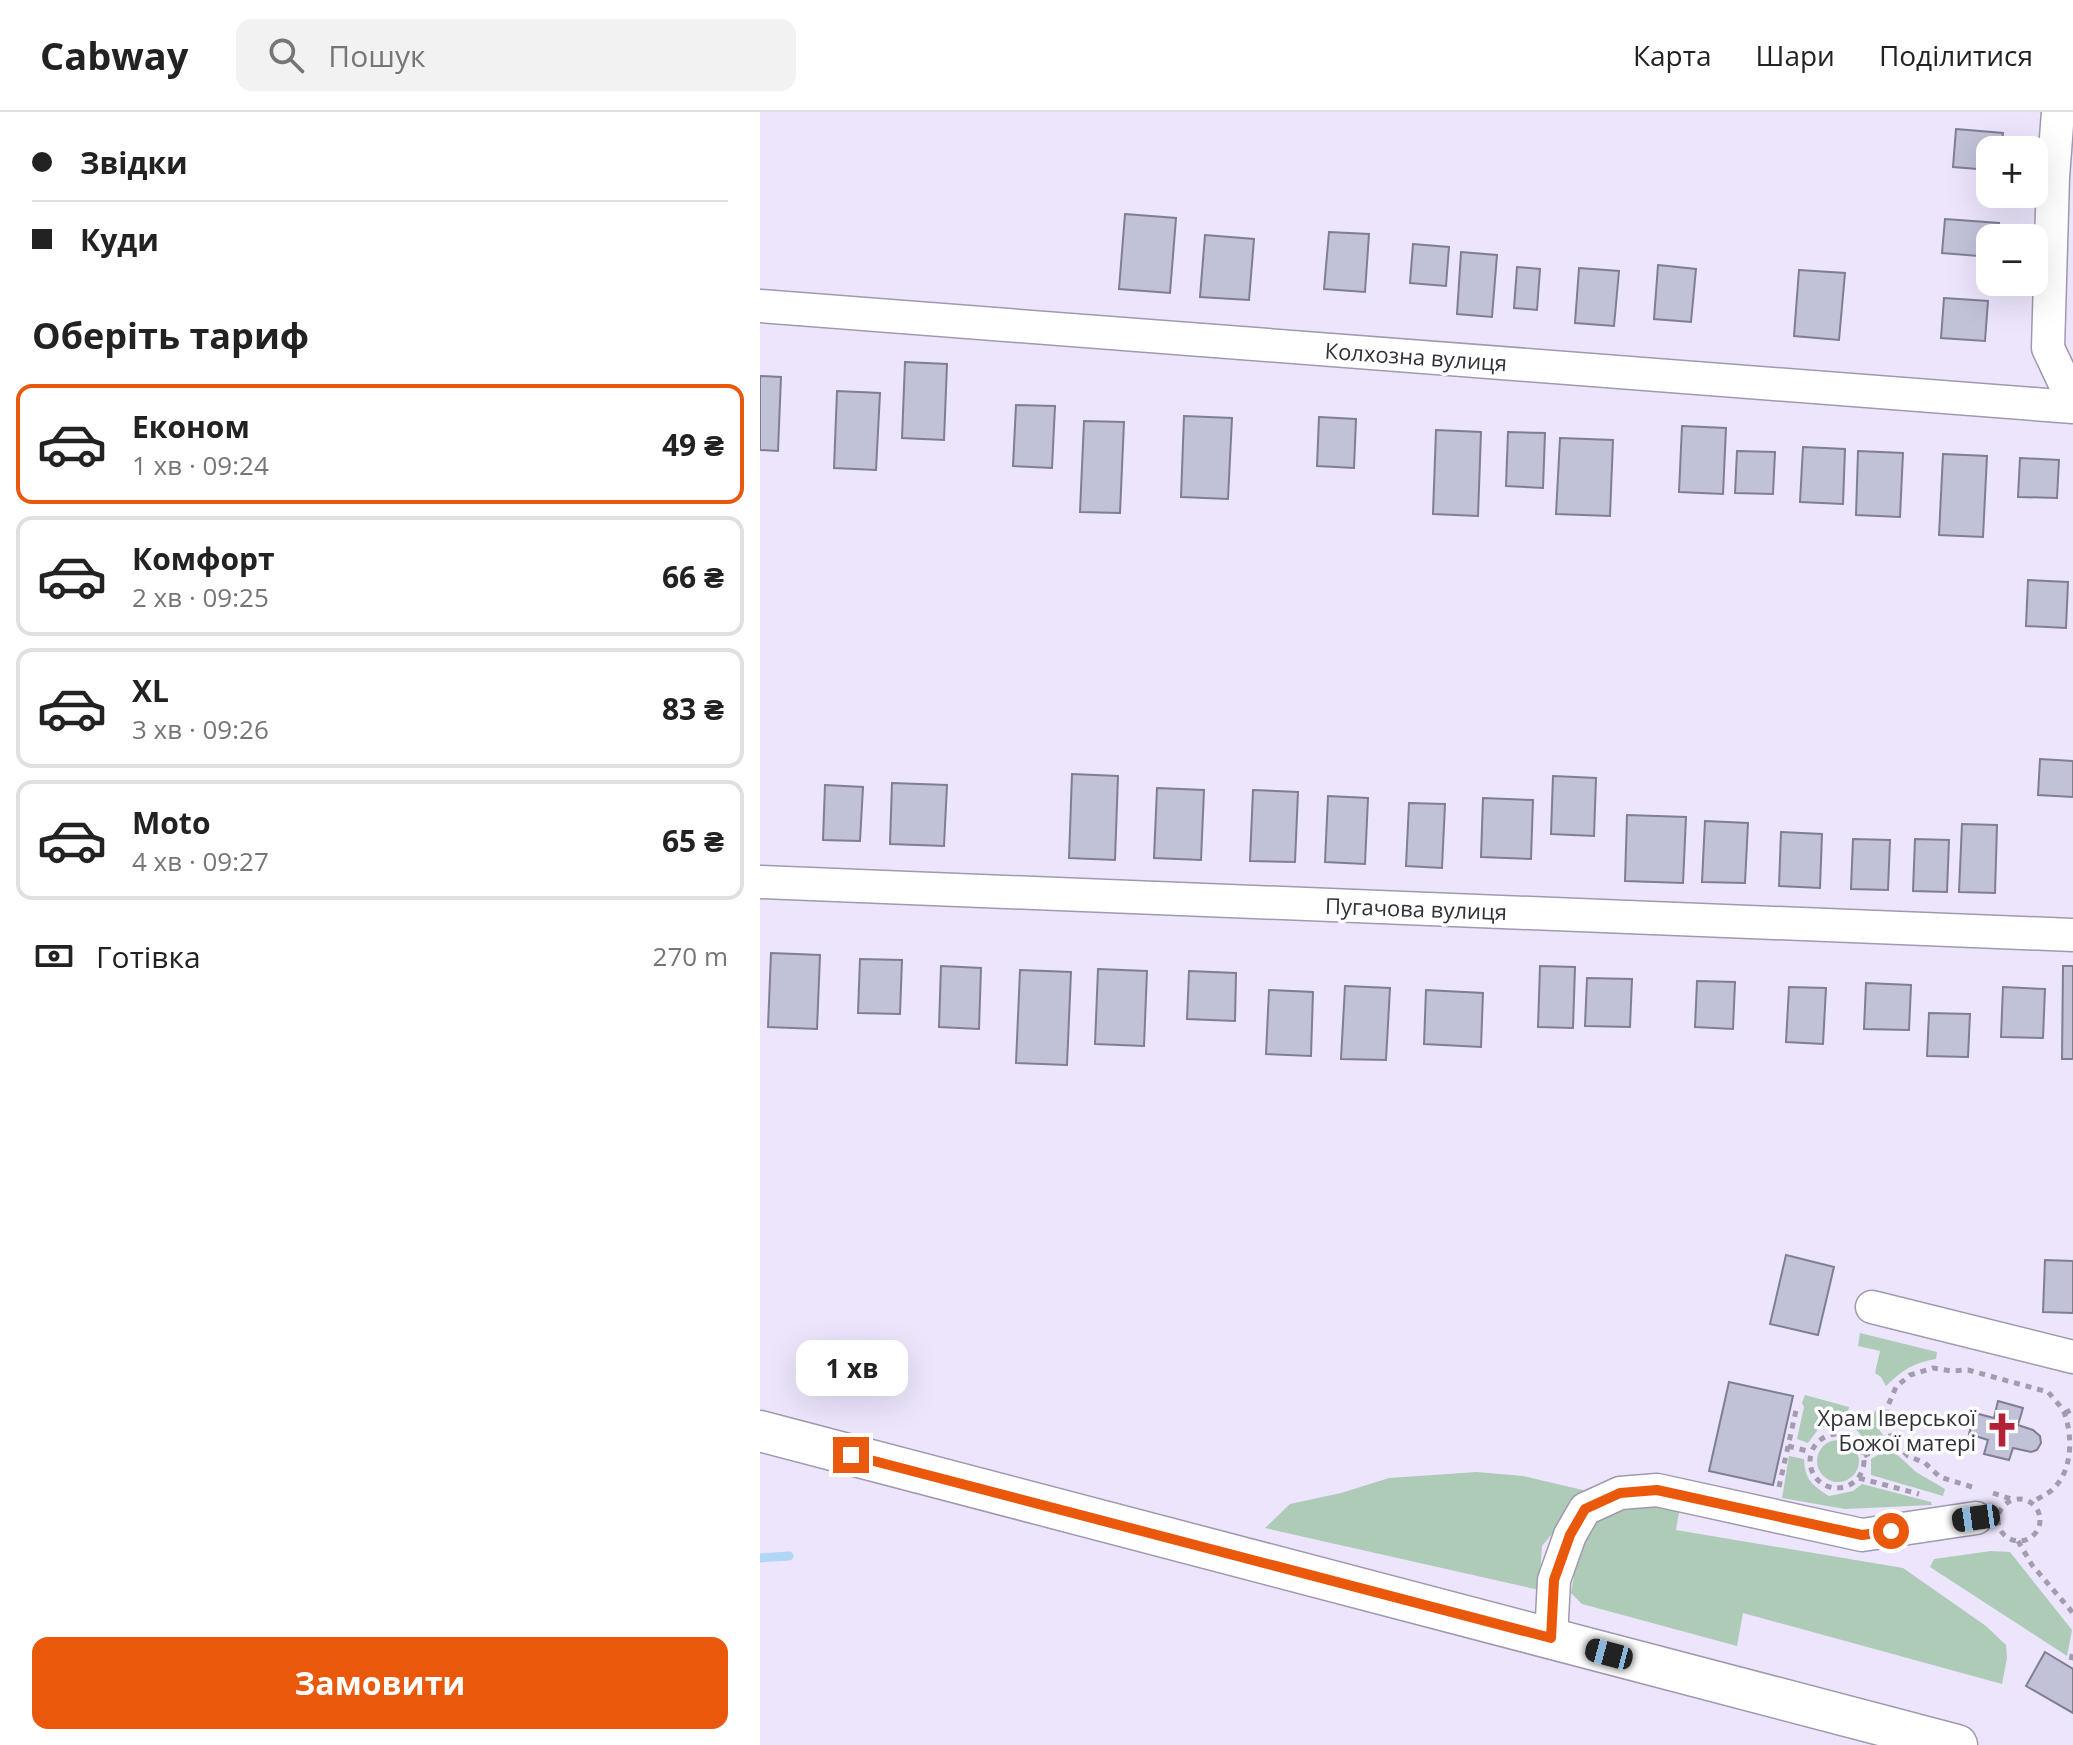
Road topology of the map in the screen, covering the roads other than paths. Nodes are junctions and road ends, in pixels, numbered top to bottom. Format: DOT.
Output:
graph roads {
  1 [pos="2058,112"];
  2 [pos="760,306"];
  3 [pos="2073,404"];
  4 [pos="760,882"];
  5 [pos="2073,935"];
  6 [pos="1872,1307"];
  7 [pos="2073,1357"];
  8 [pos="760,1431"];
  9 [pos="1976,1518"];
  10 [pos="1551,1638"];
  11 [pos="1957,1745"];
  1 -- 3 [label="street"];
  2 -- 3 [label="street, Колхозна вулиця"];
  4 -- 5 [label="street, Пугачова вулиця"];
  6 -- 7 [label="street"];
  8 -- 10 [label="main road"];
  9 -- 10 [label="street"];
  10 -- 11 [label="main road"];
}
